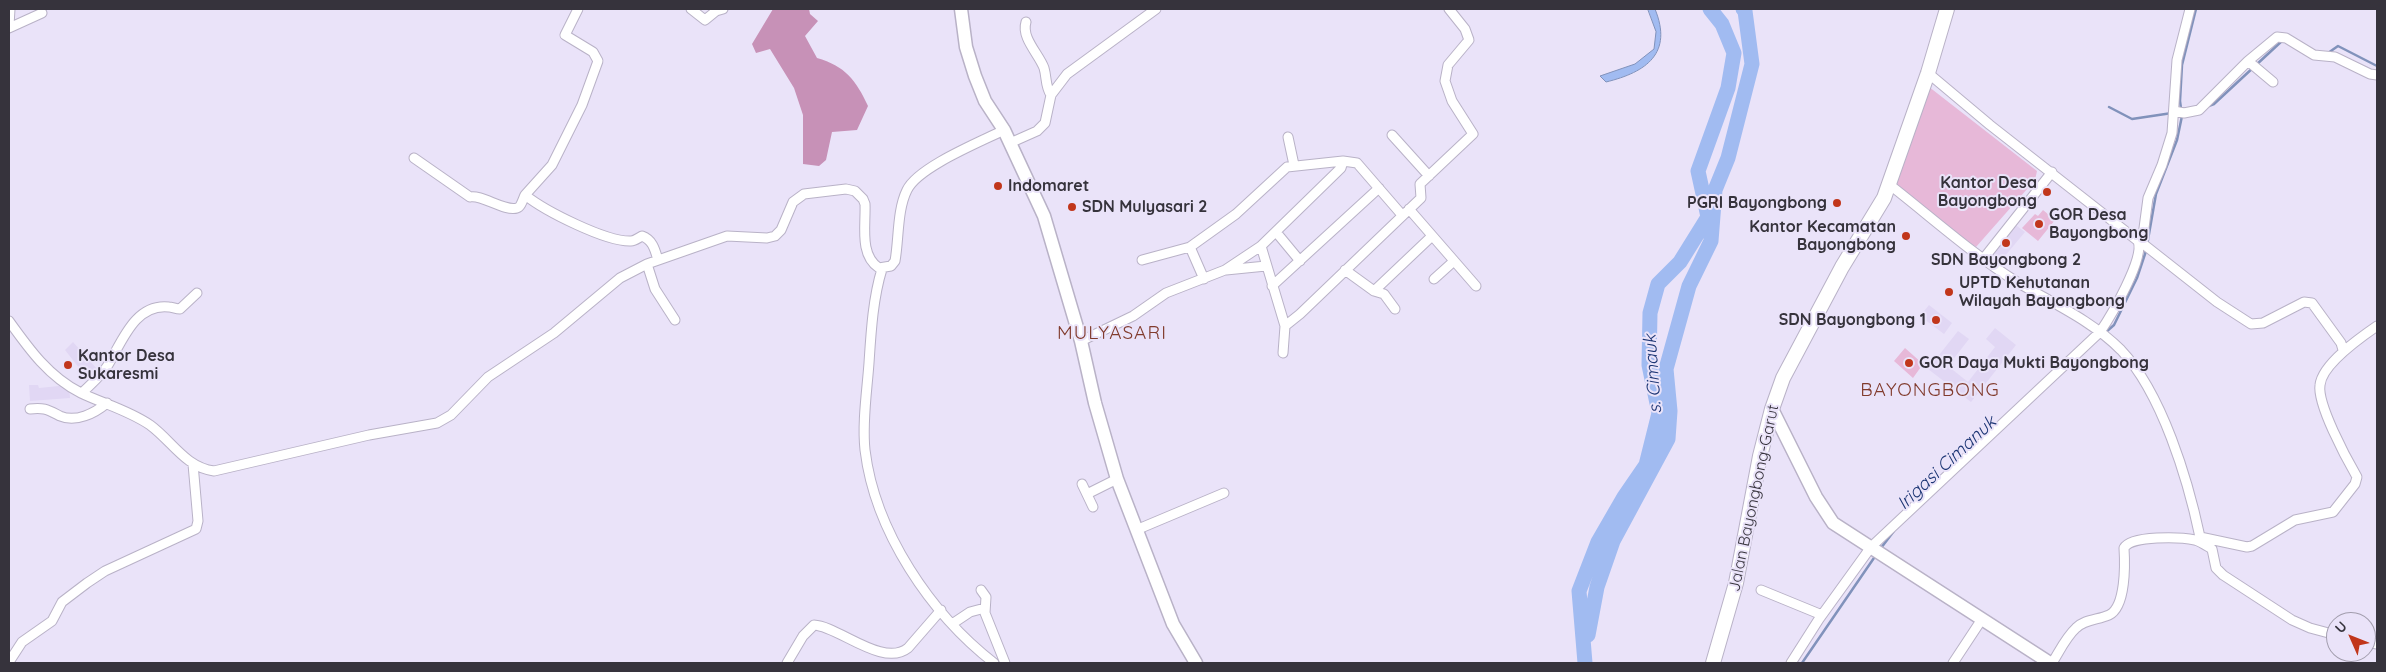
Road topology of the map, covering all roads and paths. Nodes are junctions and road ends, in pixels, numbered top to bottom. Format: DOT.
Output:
graph roads {
  1 [pos="10,9"];
  2 [pos="578,9"];
  3 [pos="691,9"];
  4 [pos="723,9"];
  5 [pos="960,9"];
  6 [pos="1156,9"];
  7 [pos="1449,9"];
  8 [pos="1947,9"];
  9 [pos="2190,9"];
  10 [pos="42,13"];
  11 [pos="1026,22"];
  12 [pos="9,27"];
  13 [pos="2248,61"];
  14 [pos="1928,73"];
  15 [pos="2377,75"];
  16 [pos="2273,82"];
  17 [pos="1051,95"];
  18 [pos="2176,113"];
  19 [pos="1004,130"];
  20 [pos="1392,135"];
  21 [pos="1288,137"];
  22 [pos="1010,143"];
  23 [pos="414,158"];
  24 [pos="1342,161"];
  25 [pos="1294,165"];
  26 [pos="2052,172"];
  27 [pos="1429,176"];
  28 [pos="1890,185"];
  29 [pos="1380,188"];
  30 [pos="526,195"];
  31 [pos="1406,212"];
  32 [pos="1276,232"];
  33 [pos="1432,236"];
  34 [pos="1260,246"];
  35 [pos="2144,246"];
  36 [pos="1190,247"];
  37 [pos="1984,258"];
  38 [pos="658,260"];
  39 [pos="1142,260"];
  40 [pos="1300,261"];
  41 [pos="1454,261"];
  42 [pos="647,264"];
  43 [pos="1266,266"];
  44 [pos="882,269"];
  45 [pos="1225,270"];
  46 [pos="1346,270"];
  47 [pos="1204,279"];
  48 [pos="1434,279"];
  49 [pos="1272,286"];
  50 [pos="1476,286"];
  51 [pos="1374,291"];
  52 [pos="197,293"];
  53 [pos="1395,309"];
  54 [pos="675,320"];
  55 [pos="9,321"];
  56 [pos="1285,326"];
  57 [pos="2377,326"];
  58 [pos="2104,335"];
  59 [pos="1081,341"];
  60 [pos="2343,350"];
  61 [pos="1283,353"];
  62 [pos="82,393"];
  63 [pos="107,403"];
  64 [pos="30,408"];
  65 [pos="1772,409"];
  66 [pos="193,464"];
  67 [pos="1117,479"];
  68 [pos="1082,484"];
  69 [pos="1224,493"];
  70 [pos="1087,494"];
  71 [pos="1092,507"];
  72 [pos="1136,530"];
  73 [pos="2198,538"];
  74 [pos="1873,548"];
  75 [pos="981,590"];
  76 [pos="1761,590"];
  77 [pos="985,608"];
  78 [pos="940,610"];
  79 [pos="1822,615"];
  80 [pos="1982,619"];
  81 [pos="952,624"];
  82 [pos="2326,632"];
  83 [pos="9,662"];
  84 [pos="787,663"];
  85 [pos="994,663"];
  86 [pos="1005,663"];
  87 [pos="1196,663"];
  88 [pos="1713,663"];
  89 [pos="1791,663"];
  90 [pos="1953,663"];
  91 [pos="2051,663"];
  1 -- 12 [label="street"];
  2 -- 30 [label="street"];
  3 -- 4 [label="street"];
  5 -- 19 [label="main road"];
  6 -- 17 [label="street"];
  7 -- 27 [label="street"];
  8 -- 14 [label="main road, Jalan Bayongbong-Garut"];
  9 -- 18 [label="street"];
  10 -- 12 [label="street"];
  11 -- 17 [label="street"];
  13 -- 15 [label="street"];
  13 -- 16 [label="street"];
  13 -- 18 [label="street"];
  14 -- 26 [label="street"];
  14 -- 28 [label="main road, Jalan Bayongbong-Garut"];
  17 -- 22 [label="street"];
  18 -- 35 [label="street"];
  19 -- 22 [label="main road"];
  19 -- 44 [label="street"];
  20 -- 27 [label="street"];
  21 -- 25 [label="street"];
  22 -- 59 [label="main road"];
  23 -- 30 [label="street"];
  24 -- 25 [label="street"];
  24 -- 29 [label="street"];
  24 -- 32 [label="street"];
  25 -- 36 [label="street"];
  26 -- 35 [label="street"];
  26 -- 37 [label="street"];
  27 -- 31 [label="street"];
  28 -- 37 [label="street"];
  28 -- 65 [label="main road, Jalan Bayongbong-Garut"];
  29 -- 31 [label="street"];
  29 -- 40 [label="street"];
  30 -- 38 [label="street"];
  31 -- 33 [label="street"];
  31 -- 46 [label="street"];
  32 -- 34 [label="street"];
  32 -- 40 [label="street"];
  33 -- 41 [label="street"];
  33 -- 51 [label="street"];
  34 -- 43 [label="street"];
  34 -- 45 [label="street"];
  35 -- 58 [label="street"];
  35 -- 60 [label="street"];
  36 -- 39 [label="street"];
  36 -- 47 [label="street"];
  37 -- 58 [label="street"];
  38 -- 42 [label="street"];
  38 -- 44 [label="street"];
  40 -- 49 [label="street"];
  41 -- 48 [label="street"];
  41 -- 50 [label="street"];
  42 -- 54 [label="street"];
  42 -- 66 [label="street"];
  43 -- 45 [label="street"];
  43 -- 49 [label="street"];
  44 -- 78 [label="street"];
  45 -- 47 [label="street"];
  46 -- 51 [label="street"];
  46 -- 56 [label="street"];
  47 -- 59 [label="street"];
  49 -- 56 [label="street"];
  51 -- 53 [label="street"];
  52 -- 62 [label="street"];
  55 -- 62 [label="street"];
  56 -- 61 [label="street"];
  57 -- 60 [label="street"];
  58 -- 73 [label="street"];
  58 -- 74 [label="street"];
  59 -- 67 [label="main road"];
  60 -- 73 [label="street"];
  62 -- 63 [label="street"];
  63 -- 64 [label="street"];
  63 -- 66 [label="street"];
  65 -- 74 [label="main road"];
  65 -- 88 [label="main road, Jalan Bayongbong-Garut"];
  66 -- 83 [label="street"];
  67 -- 70 [label="street"];
  67 -- 72 [label="main road"];
  68 -- 70 [label="street"];
  69 -- 72 [label="street"];
  70 -- 71 [label="street"];
  72 -- 87 [label="main road"];
  73 -- 82 [label="street"];
  73 -- 91 [label="street"];
  74 -- 79 [label="street"];
  74 -- 80 [label="main road"];
  75 -- 77 [label="street"];
  76 -- 79 [label="street"];
  77 -- 81 [label="street"];
  77 -- 86 [label="street"];
  78 -- 81 [label="street"];
  78 -- 84 [label="street"];
  79 -- 89 [label="street"];
  80 -- 90 [label="street"];
  80 -- 91 [label="main road"];
  81 -- 85 [label="street"];
}
